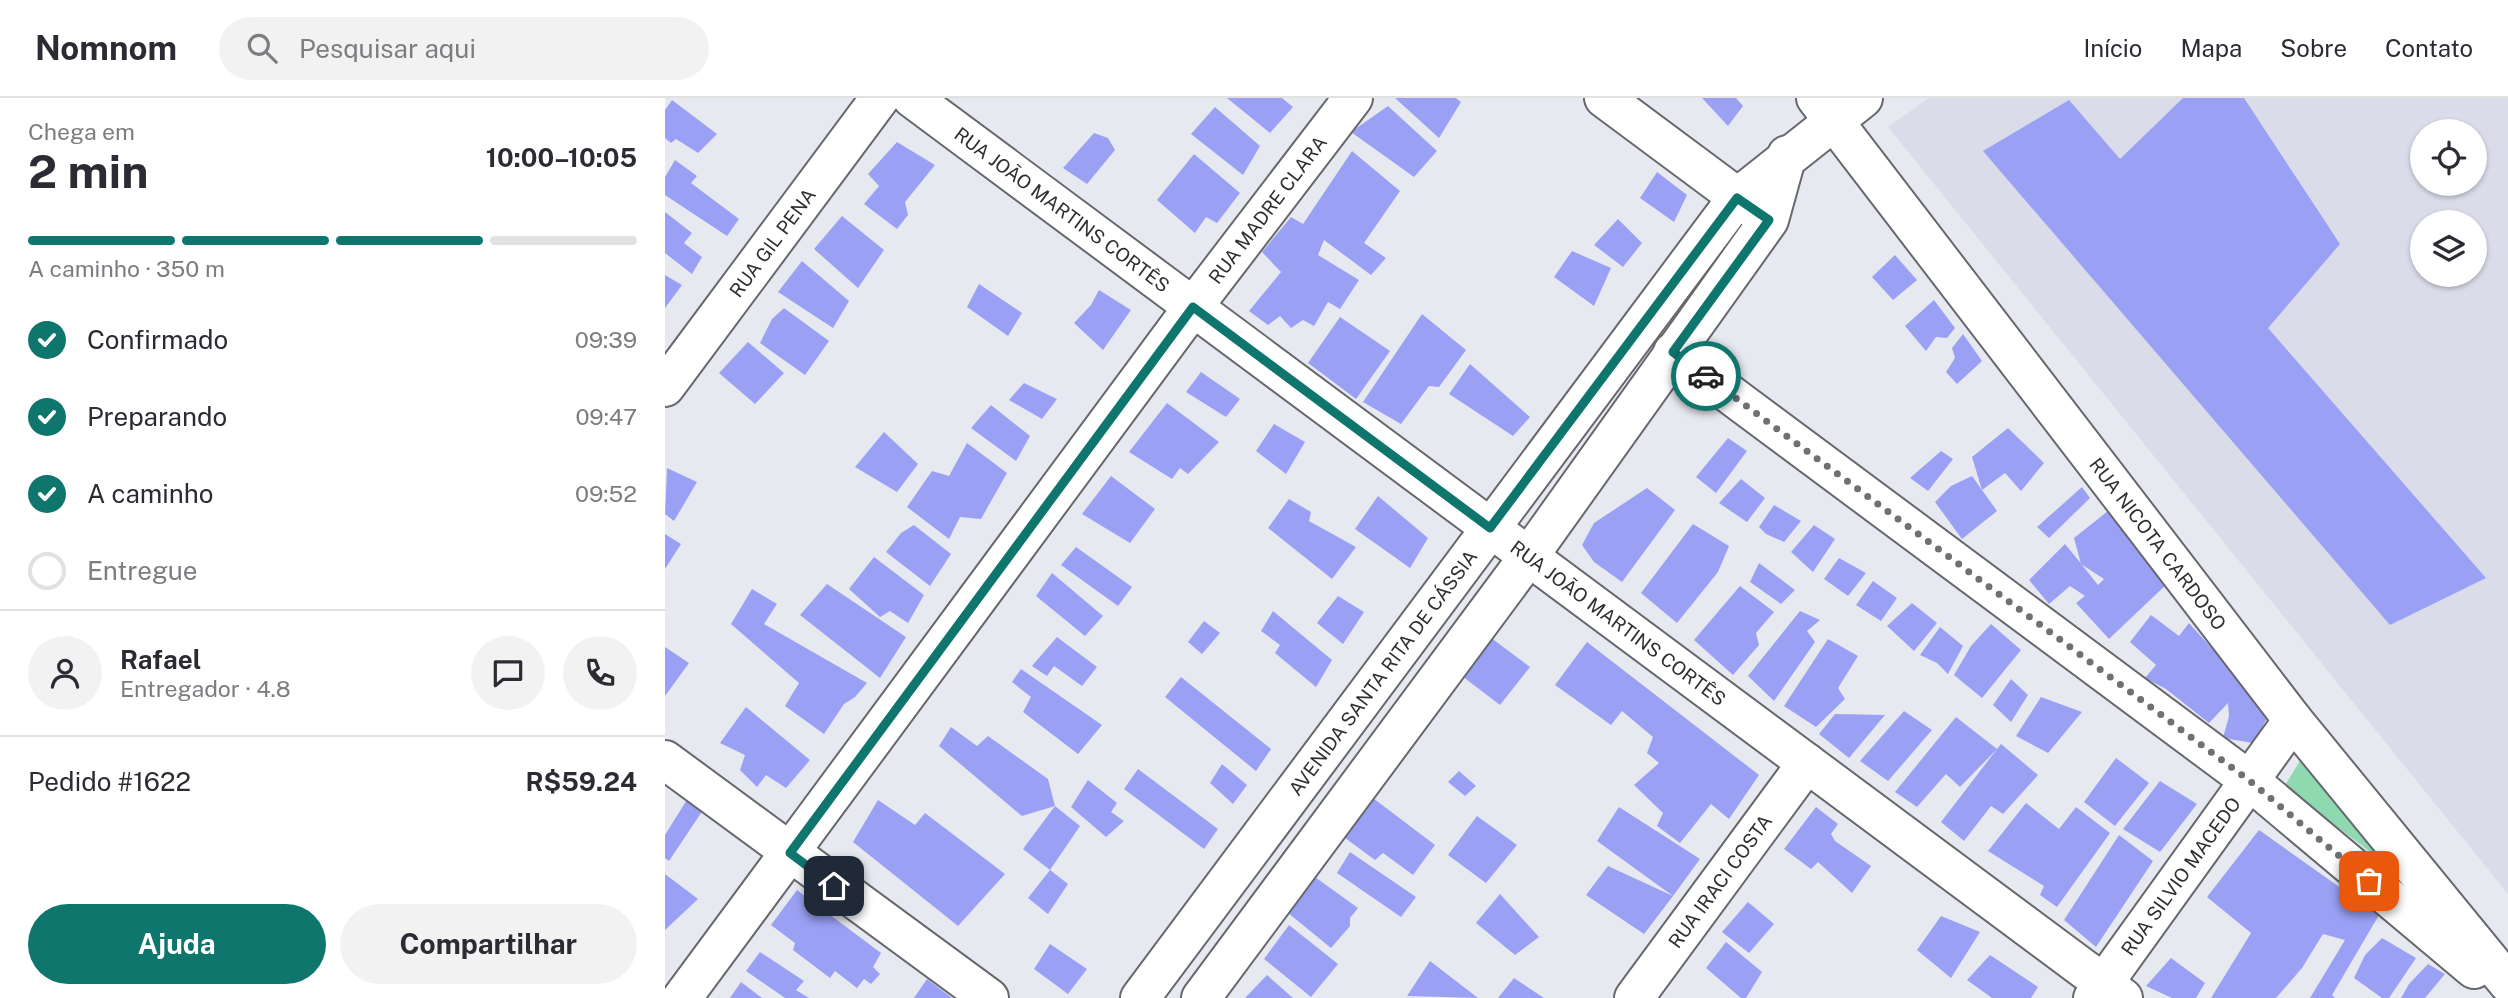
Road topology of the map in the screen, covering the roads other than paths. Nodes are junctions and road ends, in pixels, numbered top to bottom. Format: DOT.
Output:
graph roads {
  1 [pos="880,98"];
  2 [pos="912,98"];
  3 [pos="1353,98"];
  4 [pos="1604,98"];
  5 [pos="1837,105"];
  6 [pos="1787,155"];
  7 [pos="1737,198"];
  8 [pos="1769,220"];
  9 [pos="1193,307"];
  10 [pos="1673,352"];
  11 [pos="665,387"];
  12 [pos="1585,401"];
  13 [pos="1621,427"];
  14 [pos="1490,528"];
  15 [pos="1529,556"];
  16 [pos="2293,720"];
  17 [pos="665,760"];
  18 [pos="1807,763"];
  19 [pos="2250,781"];
  20 [pos="790,853"];
  21 [pos="2508,983"];
  22 [pos="2107,993"];
  23 [pos="682,998"];
  24 [pos="989,998"];
  25 [pos="1140,998"];
  26 [pos="1201,998"];
  27 [pos="1634,998"];
  28 [pos="2508,998"];
  1 -- 11 [label="street, RUA GIL PENA"];
  2 -- 9 [label="street, RUA JOÃO MARTINS CORTÊS"];
  3 -- 9 [label="street, RUA MADRE CLARA"];
  4 -- 7 [label="street"];
  5 -- 6 [label="street, AVENIDA SANTA RITA DE CÁSSIA"];
  5 -- 16 [label="street, RUA NICOTA CARDOSO"];
  6 -- 7 [label="street, AVENIDA SANTA RITA DE CÁSSIA"];
  6 -- 8 [label="street"];
  7 -- 8 [label="street"];
  7 -- 12 [label="street, AVENIDA SANTA RITA DE CÁSSIA"];
  8 -- 10 [label="street"];
  9 -- 14 [label="street, RUA JOÃO MARTINS CORTÊS"];
  9 -- 20 [label="street, RUA MADRE CLARA"];
  10 -- 13 [label="street"];
  10 -- 19 [label="street"];
  12 -- 13 [label="street"];
  12 -- 14 [label="street, AVENIDA SANTA RITA DE CÁSSIA"];
  13 -- 15 [label="street"];
  14 -- 15 [label="street, RUA JOÃO MARTINS CORTÊS"];
  14 -- 25 [label="street, AVENIDA SANTA RITA DE CÁSSIA"];
  15 -- 18 [label="street, RUA JOÃO MARTINS CORTÊS"];
  15 -- 26 [label="street"];
  16 -- 19 [label="street, RUA SILVIO MACEDO"];
  16 -- 21 [label="street, RUA NICOTA CARDOSO"];
  17 -- 20 [label="street"];
  18 -- 22 [label="street, RUA JOÃO MARTINS CORTÊS"];
  18 -- 27 [label="street, RUA IRACI COSTA"];
  19 -- 22 [label="street, RUA SILVIO MACEDO"];
  19 -- 28 [label="street"];
  20 -- 23 [label="street, RUA MADRE CLARA"];
  20 -- 24 [label="street"];
}
